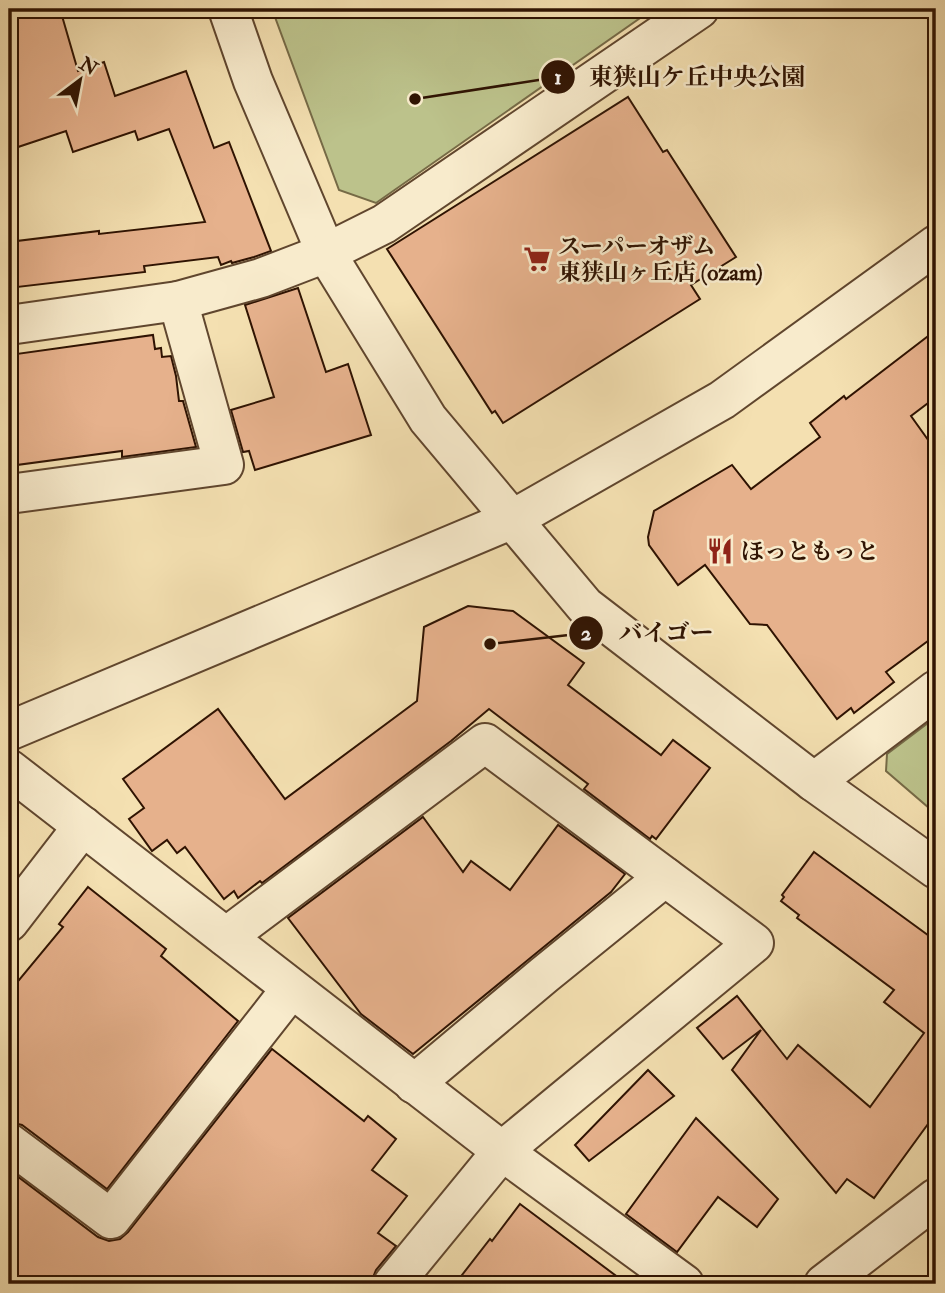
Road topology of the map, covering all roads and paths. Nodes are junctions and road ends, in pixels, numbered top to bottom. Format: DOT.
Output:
graph roads {
  1 [pos="228,9"];
  2 [pos="699,9"];
  3 [pos="936,245"];
  4 [pos="326,253"];
  5 [pos="178,301"];
  6 [pos="9,325"];
  7 [pos="9,494"];
  8 [pos="513,519"];
  9 [pos="936,690"];
  10 [pos="9,731"];
  11 [pos="9,769"];
  12 [pos="814,782"];
  13 [pos="83,826"];
  14 [pos="936,869"];
  15 [pos="665,877"];
  16 [pos="9,922"];
  17 [pos="226,937"];
  18 [pos="291,989"];
  19 [pos="414,1084"];
  20 [pos="9,1143"];
  21 [pos="502,1152"];
  22 [pos="936,1198"];
  23 [pos="393,1284"];
  24 [pos="684,1284"];
  25 [pos="824,1284"];
  1 -- 4 [label="street"];
  2 -- 4 [label="street"];
  3 -- 8 [label="street"];
  4 -- 5 [label="street"];
  4 -- 8 [label="street"];
  5 -- 6 [label="street"];
  5 -- 7 [label="street"];
  8 -- 10 [label="street"];
  8 -- 12 [label="street"];
  9 -- 12 [label="street"];
  11 -- 13 [label="street"];
  12 -- 14 [label="street"];
  13 -- 16 [label="street"];
  13 -- 17 [label="street"];
  15 -- 17 [label="street"];
  15 -- 19 [label="street"];
  15 -- 21 [label="street"];
  17 -- 18 [label="street"];
  18 -- 19 [label="street"];
  18 -- 20 [label="street"];
  19 -- 21 [label="street"];
  21 -- 23 [label="street"];
  21 -- 24 [label="street"];
  22 -- 25 [label="street"];
}
